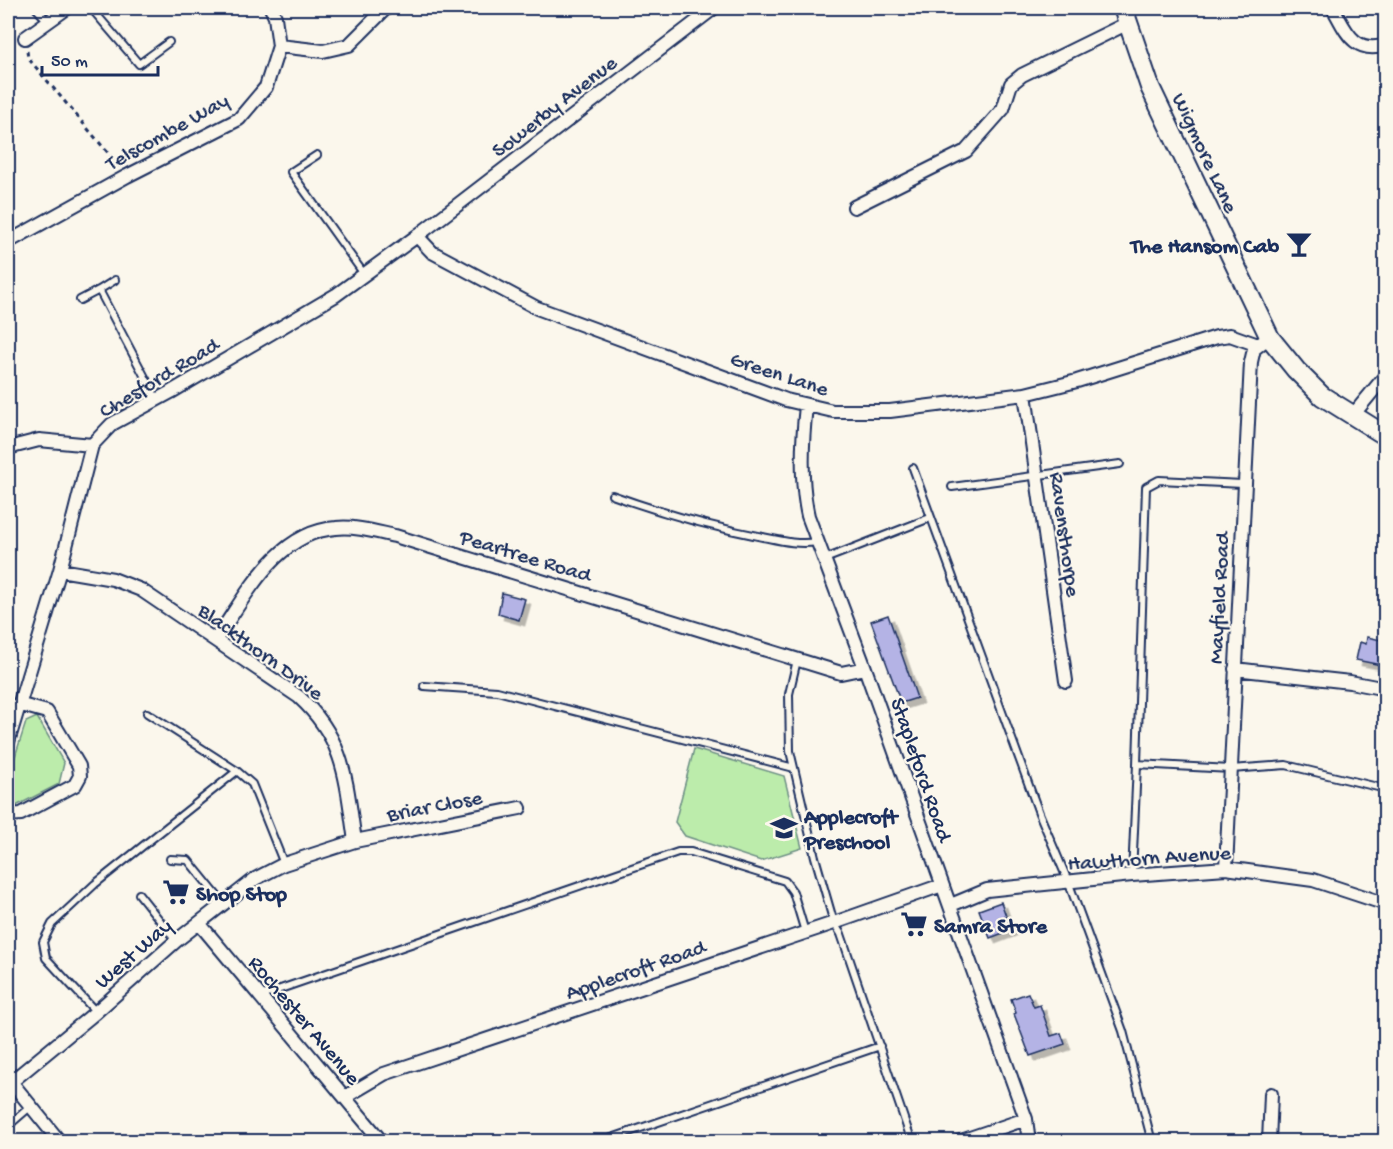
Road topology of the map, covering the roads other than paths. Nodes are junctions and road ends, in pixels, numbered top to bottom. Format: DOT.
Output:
graph roads {
  1 [pos="36,8"];
  2 [pos="67,8"];
  3 [pos="91,8"];
  4 [pos="272,8"];
  5 [pos="387,8"];
  6 [pos="714,8"];
  7 [pos="1333,8"];
  8 [pos="1125,15"];
  9 [pos="47,21"];
  10 [pos="25,38"];
  11 [pos="169,42"];
  12 [pos="1386,45"];
  13 [pos="279,46"];
  14 [pos="317,154"];
  15 [pos="854,207"];
  16 [pos="417,236"];
  17 [pos="8,242"];
  18 [pos="364,274"];
  19 [pos="115,280"];
  20 [pos="99,290"];
  21 [pos="80,300"];
  22 [pos="1264,341"];
  23 [pos="1386,375"];
  24 [pos="1025,394"];
  25 [pos="157,400"];
  26 [pos="806,406"];
  27 [pos="1353,416"];
  28 [pos="1386,436"];
  29 [pos="93,445"];
  30 [pos="8,448"];
  31 [pos="1120,464"];
  32 [pos="913,468"];
  33 [pos="1037,475"];
  34 [pos="1243,484"];
  35 [pos="952,487"];
  36 [pos="612,495"];
  37 [pos="930,518"];
  38 [pos="818,542"];
  39 [pos="825,559"];
  40 [pos="60,570"];
  41 [pos="216,639"];
  42 [pos="797,659"];
  43 [pos="865,668"];
  44 [pos="1235,669"];
  45 [pos="1066,681"];
  46 [pos="424,686"];
  47 [pos="1386,689"];
  48 [pos="18,704"];
  49 [pos="147,712"];
  50 [pos="8,742"];
  51 [pos="1137,764"];
  52 [pos="794,768"];
  53 [pos="1231,770"];
  54 [pos="237,771"];
  55 [pos="1386,789"];
  56 [pos="520,808"];
  57 [pos="8,816"];
  58 [pos="356,841"];
  59 [pos="170,859"];
  60 [pos="284,864"];
  61 [pos="1226,868"];
  62 [pos="1132,875"];
  63 [pos="1068,882"];
  64 [pos="942,885"];
  65 [pos="140,894"];
  66 [pos="223,903"];
  67 [pos="1386,904"];
  68 [pos="951,905"];
  69 [pos="199,923"];
  70 [pos="834,923"];
  71 [pos="806,933"];
  72 [pos="176,941"];
  73 [pos="260,996"];
  74 [pos="96,1012"];
  75 [pos="880,1046"];
  76 [pos="9,1080"];
  77 [pos="1271,1094"];
  78 [pos="345,1097"];
  79 [pos="30,1107"];
  80 [pos="1026,1119"];
  81 [pos="8,1126"];
  82 [pos="60,1142"];
  83 [pos="382,1142"];
  84 [pos="600,1142"];
  85 [pos="912,1142"];
  86 [pos="958,1142"];
  87 [pos="1029,1142"];
  88 [pos="1152,1142"];
  89 [pos="1269,1142"];
  1 -- 9 [label="lane"];
  2 -- 9 [label="street"];
  3 -- 11 [label="lane"];
  4 -- 13 [label="street, Telscombe Way"];
  5 -- 13 [label="street"];
  6 -- 16 [label="street, Sowerby Avenue"];
  7 -- 12 [label="street"];
  8 -- 15 [label="street"];
  8 -- 22 [label="street, Wigmore Lane"];
  9 -- 10 [label="street"];
  13 -- 17 [label="street, Telscombe Way"];
  14 -- 18 [label="lane"];
  16 -- 18 [label="street, Chesford Road"];
  16 -- 26 [label="street, Green Lane"];
  18 -- 25 [label="street, Chesford Road"];
  19 -- 20 [label="lane"];
  20 -- 21 [label="lane"];
  20 -- 25 [label="lane"];
  22 -- 24 [label="street, Green Lane"];
  22 -- 27 [label="street, Wigmore Lane"];
  22 -- 34 [label="street, Mayfield Road"];
  23 -- 27 [label="street"];
  24 -- 26 [label="street, Green Lane"];
  24 -- 33 [label="street, Ravensthorpe"];
  25 -- 29 [label="street, Chesford Road"];
  26 -- 38 [label="street, Stapleford Road"];
  27 -- 28 [label="street, Wigmore Lane"];
  29 -- 30 [label="street"];
  29 -- 40 [label="street, Chesford Road"];
  31 -- 33 [label="lane"];
  32 -- 37 [label="lane"];
  33 -- 35 [label="lane"];
  33 -- 45 [label="street, Ravensthorpe"];
  34 -- 44 [label="street, Mayfield Road"];
  34 -- 51 [label="lane"];
  36 -- 38 [label="lane"];
  37 -- 39 [label="lane"];
  37 -- 63 [label="lane"];
  38 -- 39 [label="street, Stapleford Road"];
  39 -- 43 [label="street, Stapleford Road"];
  40 -- 41 [label="street, Blackthorn Drive"];
  40 -- 48 [label="street, Chesford Road"];
  41 -- 42 [label="street, Peartree Road"];
  41 -- 58 [label="street, Blackthorn Drive"];
  42 -- 43 [label="street, Peartree Road"];
  42 -- 52 [label="lane"];
  43 -- 64 [label="street, Stapleford Road"];
  44 -- 47 [label="street"];
  44 -- 53 [label="street, Mayfield Road"];
  46 -- 52 [label="lane"];
  48 -- 50 [label="street, Chesford Road"];
  48 -- 57 [label="street"];
  49 -- 54 [label="lane"];
  51 -- 53 [label="lane"];
  51 -- 62 [label="lane"];
  52 -- 70 [label="lane"];
  53 -- 55 [label="lane"];
  53 -- 61 [label="street, Mayfield Road"];
  54 -- 60 [label="lane"];
  54 -- 74 [label="lane"];
  56 -- 58 [label="street, Briar Close"];
  58 -- 60 [label="street, West Way"];
  59 -- 66 [label="lane"];
  60 -- 66 [label="street, West Way"];
  61 -- 62 [label="street, Hawthorn Avenue"];
  61 -- 67 [label="street, Hawthorn Avenue"];
  62 -- 63 [label="street, Hawthorn Avenue"];
  63 -- 68 [label="street, Hawthorn Avenue"];
  63 -- 88 [label="lane"];
  64 -- 68 [label="street, Stapleford Road"];
  64 -- 70 [label="street, Applecroft Road"];
  65 -- 72 [label="lane"];
  66 -- 69 [label="street, West Way"];
  68 -- 80 [label="street, Stapleford Road"];
  69 -- 72 [label="street, West Way"];
  69 -- 73 [label="street, Rochester Avenue"];
  70 -- 71 [label="street, Applecroft Road"];
  70 -- 75 [label="lane"];
  71 -- 73 [label="lane"];
  71 -- 78 [label="street, Applecroft Road"];
  72 -- 74 [label="street, West Way"];
  73 -- 78 [label="street, Rochester Avenue"];
  74 -- 76 [label="street, West Way"];
  75 -- 84 [label="lane"];
  75 -- 85 [label="lane"];
  76 -- 79 [label="street"];
  77 -- 89 [label="street"];
  78 -- 83 [label="street, Rochester Avenue"];
  79 -- 81 [label="lane"];
  79 -- 82 [label="street"];
  80 -- 86 [label="street"];
  80 -- 87 [label="street, Stapleford Road"];
}
